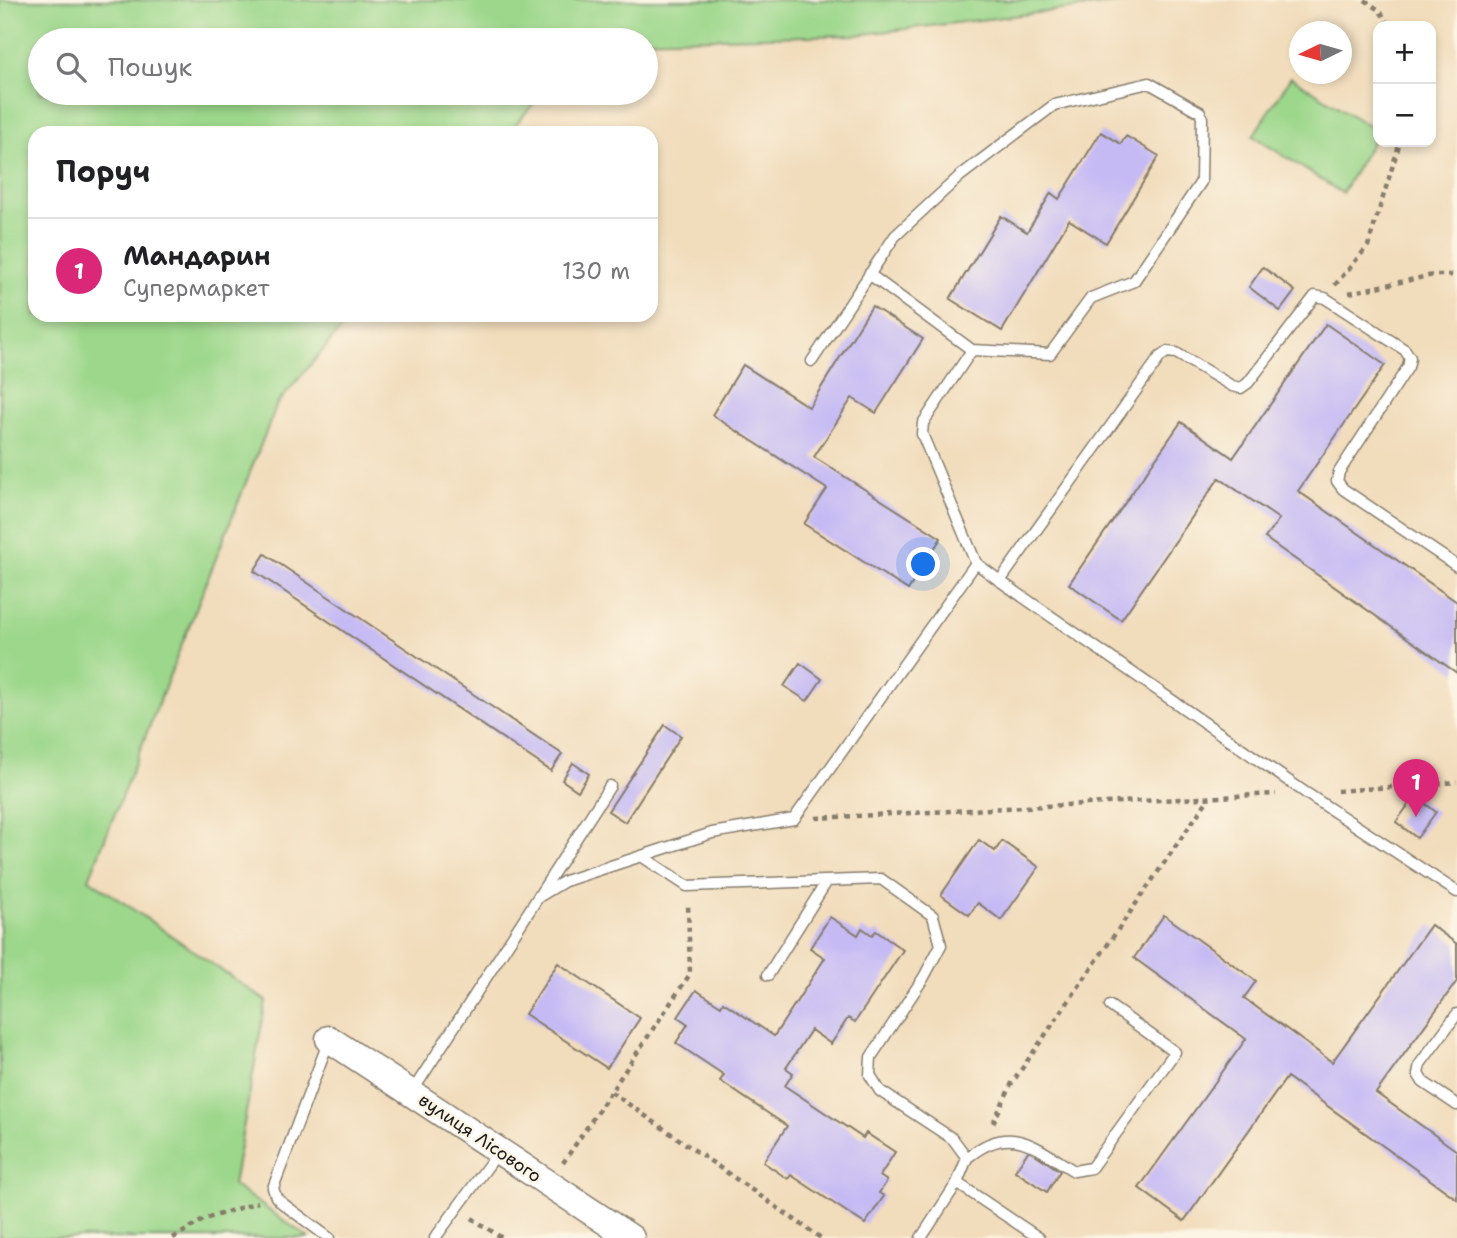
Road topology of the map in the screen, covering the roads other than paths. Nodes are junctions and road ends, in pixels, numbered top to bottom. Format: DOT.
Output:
graph roads {
  1 [pos="869,274"];
  2 [pos="972,350"];
  3 [pos="812,361"];
  4 [pos="976,563"];
  5 [pos="1457,566"];
  6 [pos="1000,581"];
  7 [pos="610,786"];
  8 [pos="643,857"];
  9 [pos="827,880"];
  10 [pos="1457,892"];
  11 [pos="540,896"];
  12 [pos="768,975"];
  13 [pos="1110,1006"];
  14 [pos="1457,1014"];
  15 [pos="329,1039"];
  16 [pos="412,1093"];
  17 [pos="1457,1105"];
  18 [pos="499,1151"];
  19 [pos="967,1158"];
  20 [pos="957,1183"];
  21 [pos="330,1238"];
  22 [pos="435,1238"];
  23 [pos="631,1238"];
  24 [pos="921,1238"];
  25 [pos="1039,1238"];
  1 -- 2 [label="lane"];
  1 -- 2 [label="lane"];
  1 -- 3 [label="lane"];
  2 -- 4 [label="lane"];
  4 -- 6 [label="lane"];
  4 -- 8 [label="lane"];
  5 -- 6 [label="lane"];
  6 -- 10 [label="lane"];
  7 -- 11 [label="lane"];
  8 -- 9 [label="lane"];
  8 -- 11 [label="lane"];
  9 -- 12 [label="lane"];
  9 -- 19 [label="lane"];
  11 -- 16 [label="lane"];
  13 -- 19 [label="lane"];
  14 -- 17 [label="lane"];
  15 -- 16 [label="street, вулиця Лісового"];
  15 -- 21 [label="lane"];
  16 -- 18 [label="street, вулиця Лісового"];
  18 -- 22 [label="lane"];
  18 -- 23 [label="street, вулиця Лісового"];
  19 -- 20 [label="lane"];
  20 -- 24 [label="lane"];
  20 -- 25 [label="lane"];
}
